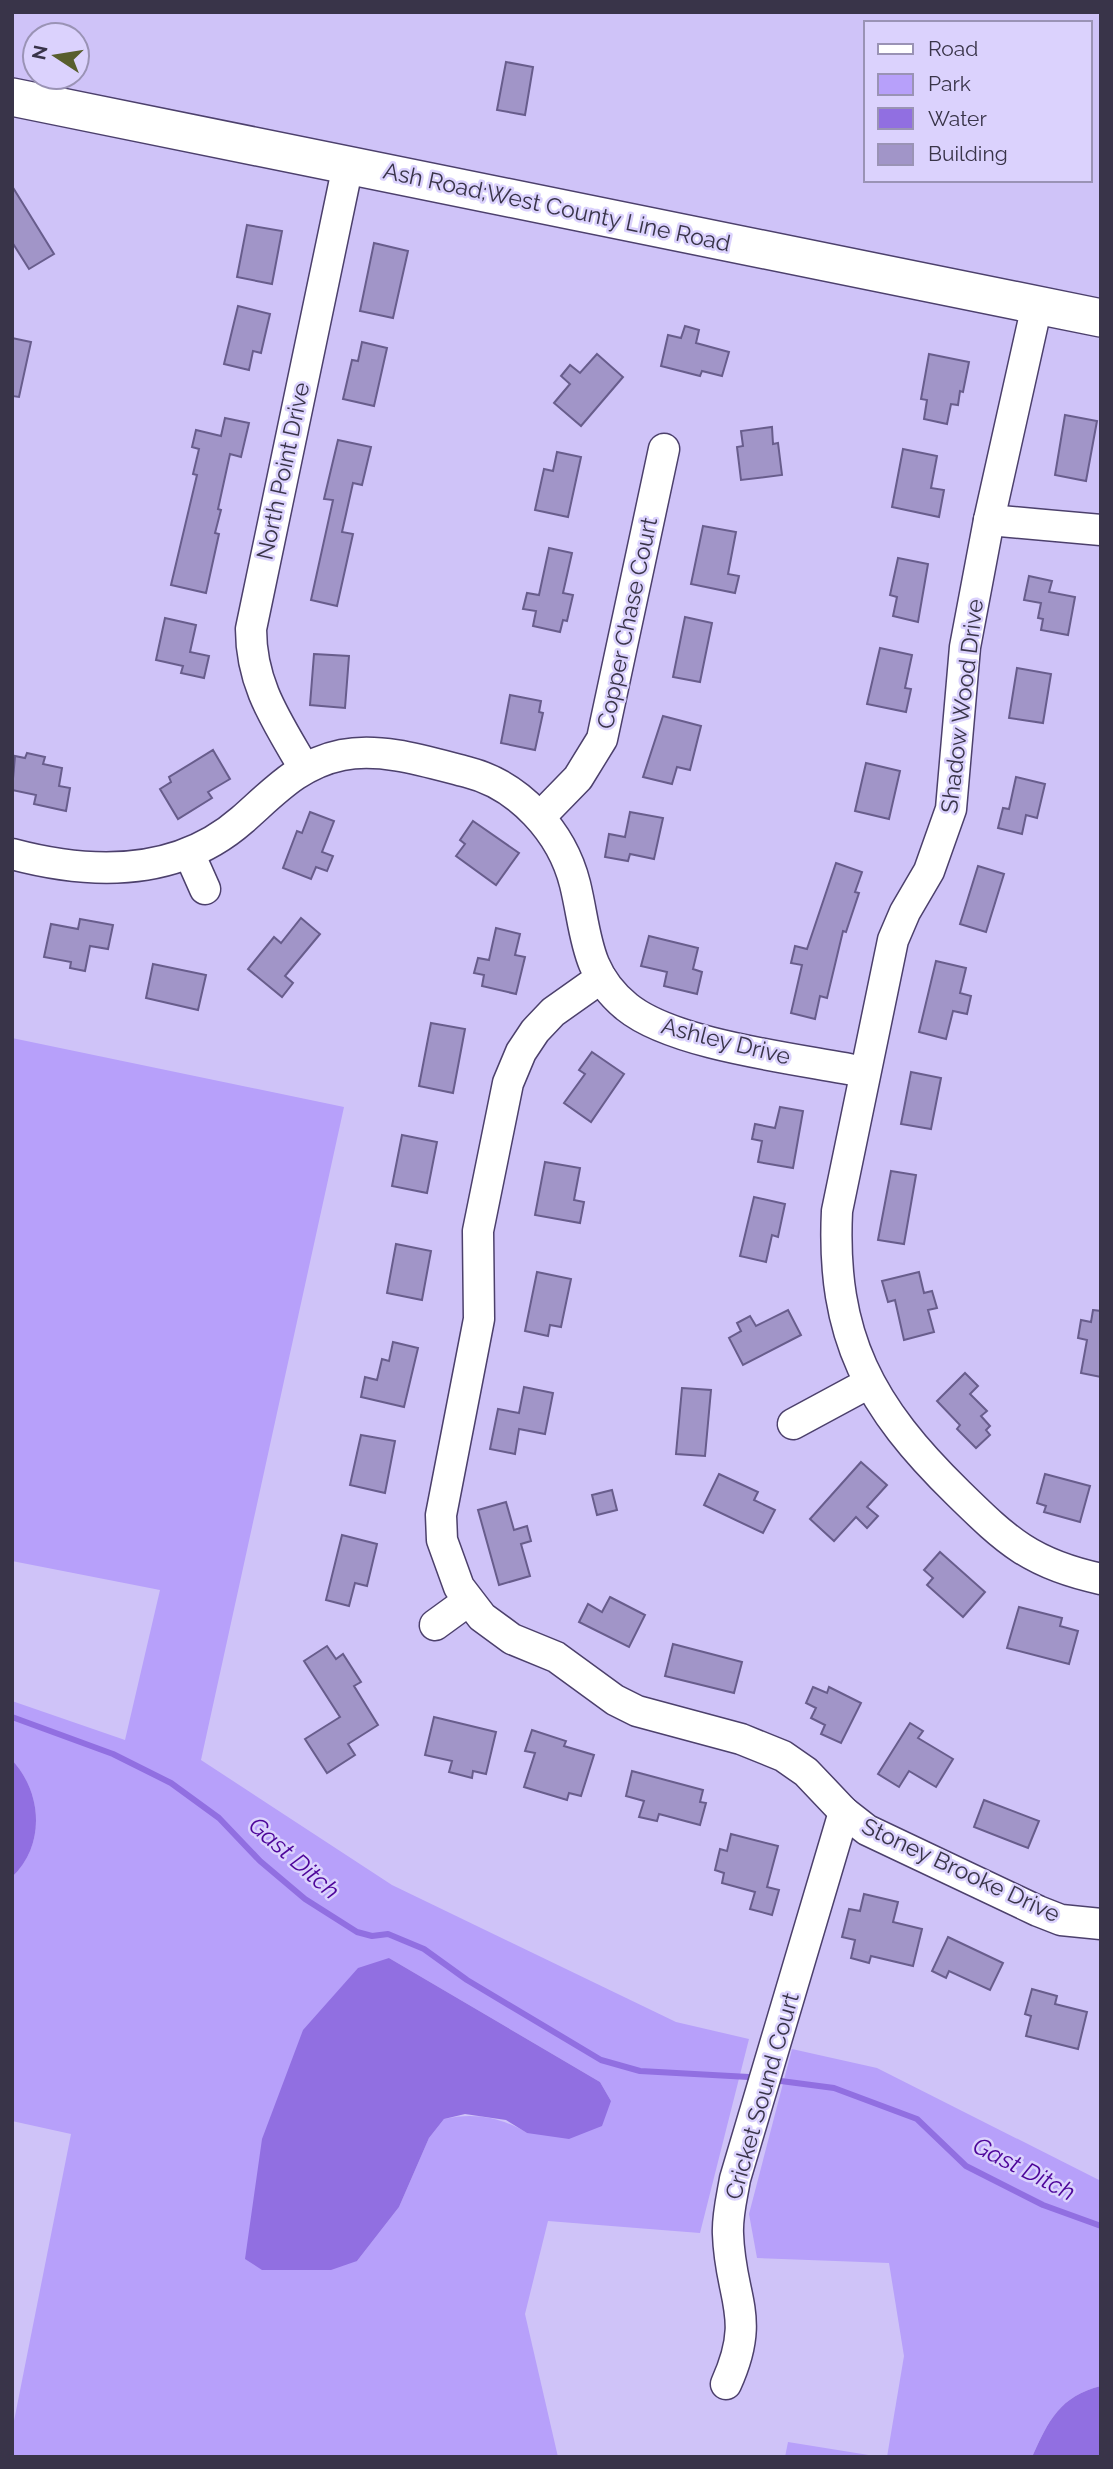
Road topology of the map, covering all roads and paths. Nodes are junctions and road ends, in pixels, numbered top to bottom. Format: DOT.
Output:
graph roads {
  1 [pos="12,97"];
  2 [pos="348,164"];
  3 [pos="1037,305"];
  4 [pos="1101,318"];
  5 [pos="664,449"];
  6 [pos="989,520"];
  7 [pos="1101,530"];
  8 [pos="304,768"];
  9 [pos="540,817"];
  10 [pos="189,853"];
  11 [pos="12,854"];
  12 [pos="205,889"];
  13 [pos="601,978"];
  14 [pos="864,1072"];
  15 [pos="869,1383"];
  16 [pos="793,1424"];
  17 [pos="1101,1579"];
  18 [pos="468,1601"];
  19 [pos="435,1625"];
  20 [pos="844,1812"];
  21 [pos="1101,1924"];
  22 [pos="726,2384"];
  1 -- 2 [label="main road, Ash Road;West County Line Road"];
  2 -- 3 [label="main road, Ash Road;West County Line Road"];
  2 -- 8 [label="street, North Point Drive"];
  3 -- 4 [label="main road, Ash Road;West County Line Road"];
  3 -- 6 [label="street, Shadow Wood Drive"];
  5 -- 9 [label="street, Copper Chase Court"];
  6 -- 7 [label="street"];
  6 -- 14 [label="street, Shadow Wood Drive"];
  8 -- 9 [label="street, Ashley Drive"];
  8 -- 10 [label="street, Ashley Drive"];
  9 -- 13 [label="street, Ashley Drive"];
  10 -- 11 [label="street, Ashley Drive"];
  10 -- 12 [label="street"];
  13 -- 14 [label="street, Ashley Drive"];
  13 -- 18 [label="street, Stoney Brooke Drive"];
  14 -- 15 [label="street, Shadow Wood Drive"];
  15 -- 16 [label="street"];
  15 -- 17 [label="street, Shadow Wood Drive"];
  18 -- 19 [label="street"];
  18 -- 20 [label="street, Stoney Brooke Drive"];
  20 -- 21 [label="street, Stoney Brooke Drive"];
  20 -- 22 [label="street, Cricket Sound Court"];
}
